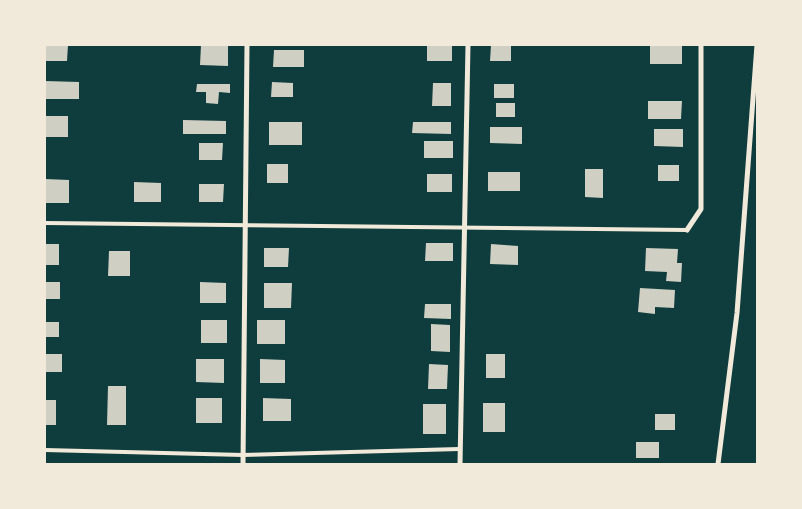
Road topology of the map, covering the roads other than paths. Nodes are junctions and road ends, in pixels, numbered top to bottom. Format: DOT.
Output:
graph roads {
  1 [pos="247,45"];
  2 [pos="468,45"];
  3 [pos="702,45"];
  4 [pos="757,45"];
  5 [pos="45,223"];
  6 [pos="244,225"];
  7 [pos="464,228"];
  8 [pos="687,230"];
  9 [pos="459,449"];
  10 [pos="45,450"];
  11 [pos="243,455"];
  12 [pos="243,464"];
  13 [pos="460,464"];
  14 [pos="718,464"];
  1 -- 6 [label="street"];
  2 -- 7 [label="street"];
  3 -- 8 [label="street"];
  4 -- 14 [label="street"];
  5 -- 6 [label="lane"];
  6 -- 7 [label="lane"];
  6 -- 11 [label="street"];
  7 -- 8 [label="lane"];
  7 -- 9 [label="street"];
  9 -- 11 [label="lane"];
  9 -- 13 [label="street"];
  10 -- 11 [label="lane"];
  11 -- 12 [label="street"];
}
